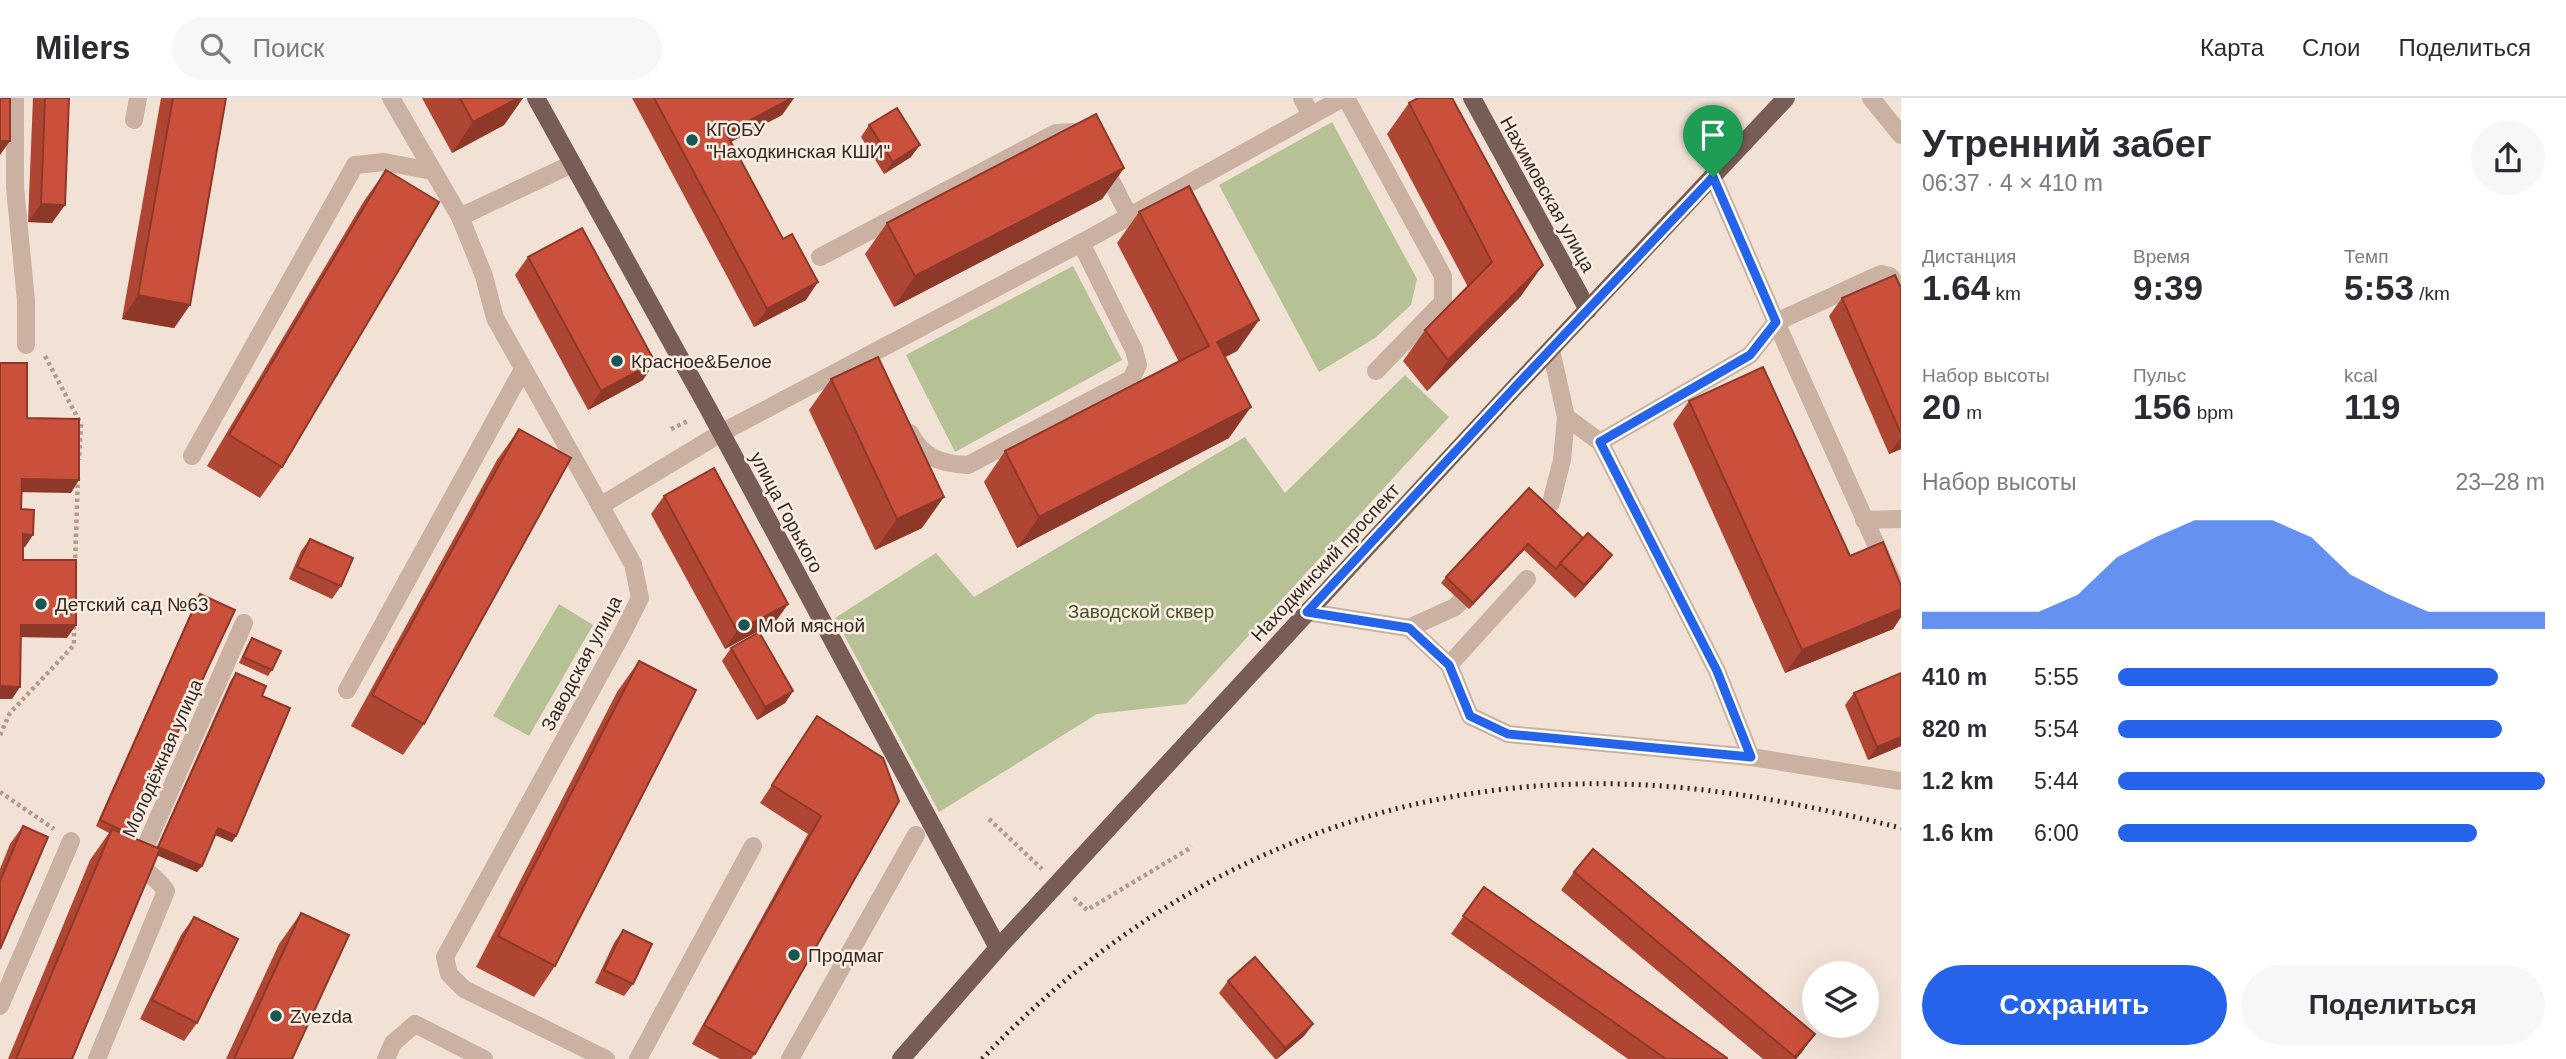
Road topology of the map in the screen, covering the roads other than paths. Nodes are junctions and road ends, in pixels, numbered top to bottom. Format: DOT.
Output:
graph roads {
  1 [pos="15,98"];
  2 [pos="138,98"];
  3 [pos="391,98"];
  4 [pos="536,98"];
  5 [pos="1302,98"];
  6 [pos="1344,98"];
  7 [pos="1472,98"];
  8 [pos="1786,98"];
  9 [pos="1871,98"];
  10 [pos="1311,116"];
  11 [pos="134,120"];
  12 [pos="1901,135"];
  13 [pos="572,164"];
  14 [pos="432,171"];
  15 [pos="1713,177"];
  16 [pos="8,187"];
  17 [pos="1129,216"];
  18 [pos="460,217"];
  19 [pos="1081,243"];
  20 [pos="820,257"];
  21 [pos="1901,290"];
  22 [pos="1588,310"];
  23 [pos="1776,322"];
  24 [pos="26,345"];
  25 [pos="1551,350"];
  26 [pos="523,369"];
  27 [pos="1376,371"];
  28 [pos="899,412"];
  29 [pos="1566,417"];
  30 [pos="721,433"];
  31 [pos="1600,442"];
  32 [pos="192,456"];
  33 [pos="600,506"];
  34 [pos="1901,519"];
  35 [pos="1864,520"];
  36 [pos="1522,540"];
  37 [pos="1489,574"];
  38 [pos="1527,579"];
  39 [pos="1901,600"];
  40 [pos="1307,612"];
  41 [pos="244,623"];
  42 [pos="1409,628"];
  43 [pos="1449,665"];
  44 [pos="347,691"];
  45 [pos="1751,757"];
  46 [pos="1901,781"];
  47 [pos="916,835"];
  48 [pos="71,841"];
  49 [pos="753,846"];
  50 [pos="998,948"];
  51 [pos="0,1006"];
  52 [pos="97,1059"];
  53 [pos="386,1059"];
  54 [pos="484,1059"];
  55 [pos="606,1059"];
  56 [pos="638,1059"];
  57 [pos="790,1059"];
  58 [pos="901,1059"];
  1 -- 16 [label="street"];
  2 -- 11 [label="street"];
  3 -- 14 [label="street, Заводская улица"];
  4 -- 13 [label="main road, улица Горького"];
  5 -- 10 [label="street"];
  6 -- 10 [label="street"];
  6 -- 27 [label="street"];
  7 -- 22 [label="main road, Нахимовская улица"];
  8 -- 15 [label="main road, Находкинский проспект"];
  9 -- 12 [label="street"];
  10 -- 17 [label="street"];
  13 -- 18 [label="street"];
  13 -- 30 [label="main road, улица Горького"];
  14 -- 18 [label="street, Заводская улица"];
  14 -- 32 [label="street"];
  15 -- 22 [label="main road, Находкинский проспект"];
  15 -- 23 [label="street"];
  16 -- 24 [label="street"];
  17 -- 19 [label="street"];
  17 -- 20 [label="street"];
  18 -- 26 [label="street, Заводская улица"];
  19 -- 28 [label="street"];
  19 -- 30 [label="street"];
  21 -- 23 [label="street"];
  22 -- 25 [label="main road, Находкинский проспект"];
  23 -- 31 [label="street"];
  23 -- 35 [label="street"];
  25 -- 29 [label="street"];
  25 -- 40 [label="main road, Находкинский проспект"];
  26 -- 33 [label="street, Заводская улица"];
  26 -- 44 [label="street"];
  29 -- 31 [label="street"];
  29 -- 36 [label="street"];
  30 -- 33 [label="street"];
  30 -- 50 [label="main road, улица Горького"];
  31 -- 45 [label="street"];
  33 -- 55 [label="street, Заводская улица"];
  34 -- 35 [label="street"];
  35 -- 39 [label="street"];
  37 -- 42 [label="street"];
  38 -- 43 [label="street"];
  40 -- 42 [label="street"];
  40 -- 50 [label="main road, Находкинский проспект"];
  41 -- 52 [label="street, Молодёжная улица"];
  42 -- 43 [label="street"];
  43 -- 45 [label="street"];
  45 -- 46 [label="street"];
  47 -- 57 [label="street"];
  48 -- 51 [label="street"];
  49 -- 56 [label="street"];
  50 -- 58 [label="main road, Находкинский проспект"];
  53 -- 54 [label="street"];
}
